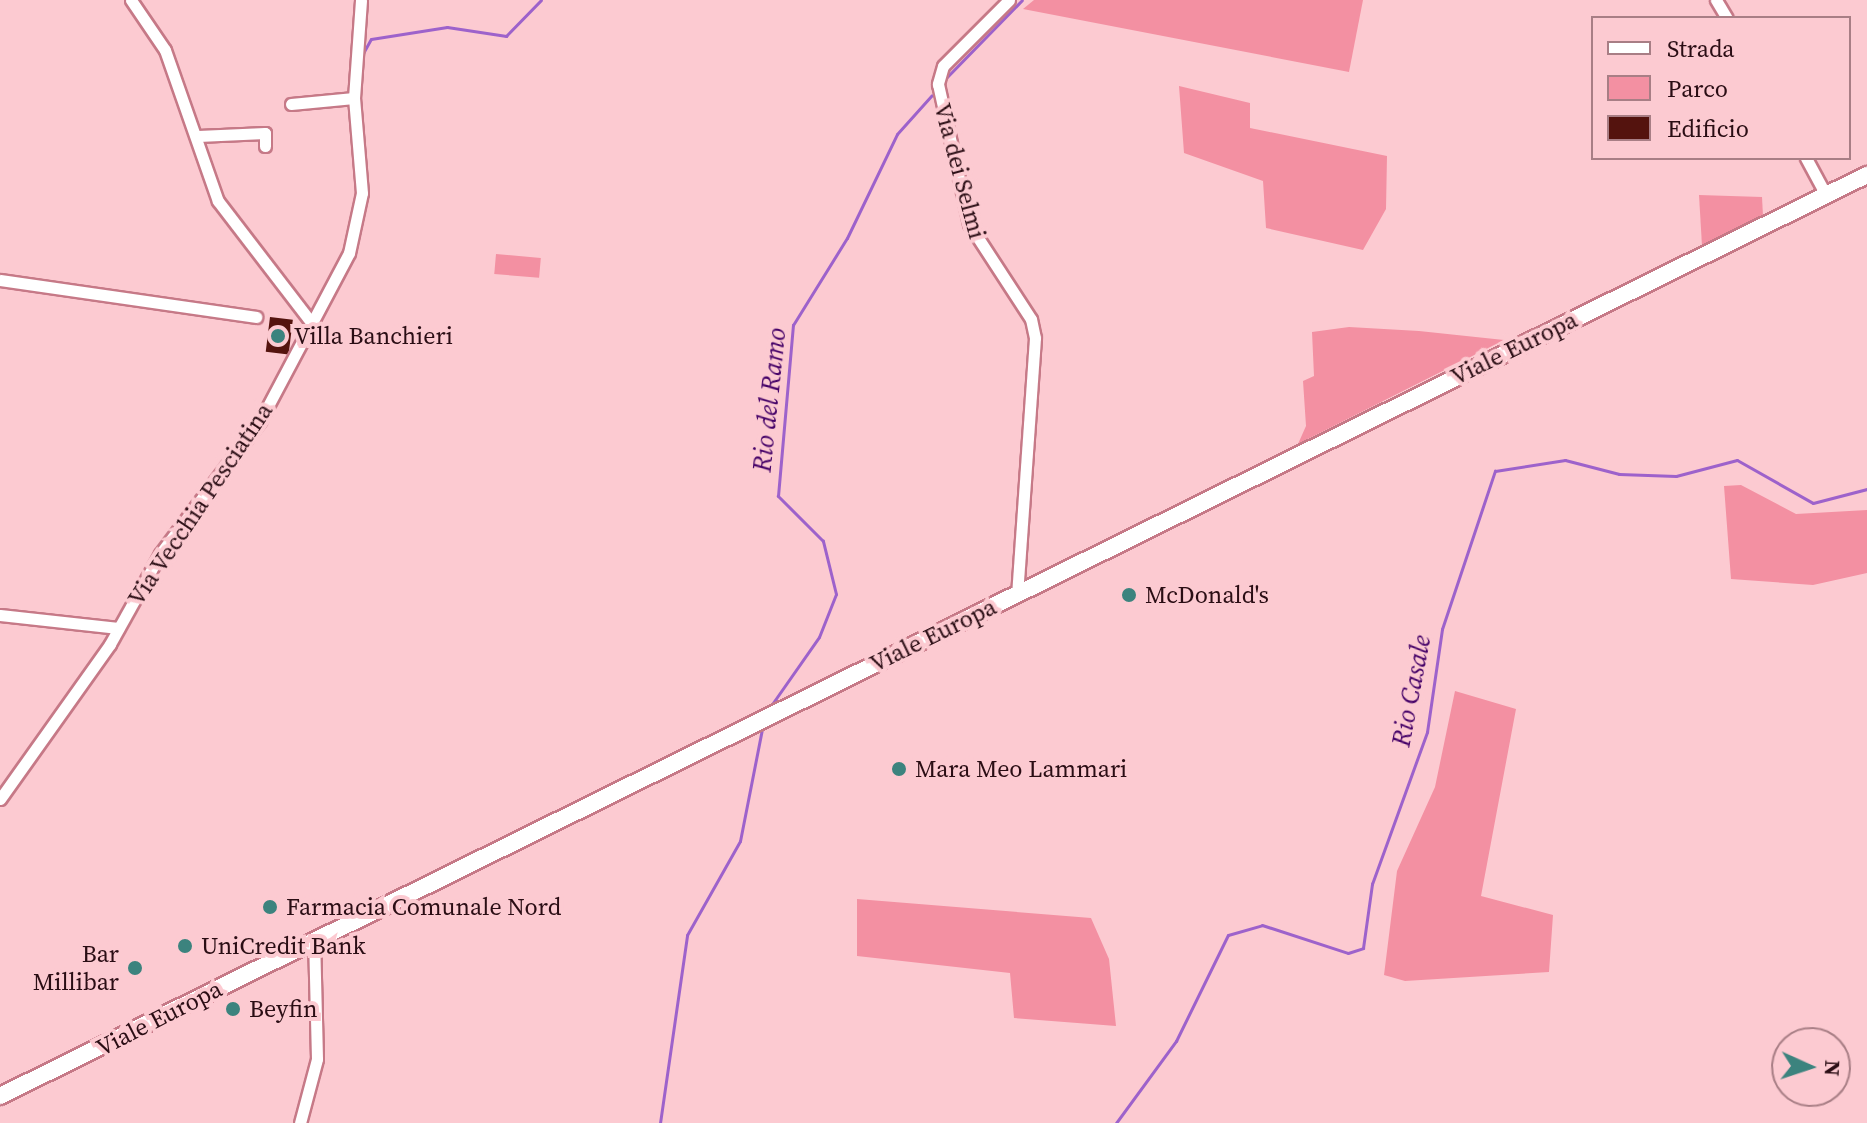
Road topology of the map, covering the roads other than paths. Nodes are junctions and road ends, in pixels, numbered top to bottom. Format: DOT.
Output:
graph roads {
  1 [pos="131,0"];
  2 [pos="361,0"];
  3 [pos="1009,0"];
  4 [pos="354,98"];
  5 [pos="291,104"];
  6 [pos="198,136"];
  7 [pos="265,146"];
  8 [pos="1807,160"];
  9 [pos="1867,175"];
  10 [pos="1826,195"];
  11 [pos="0,280"];
  12 [pos="256,317"];
  13 [pos="310,321"];
  14 [pos="1017,593"];
  15 [pos="0,615"];
  16 [pos="118,628"];
  17 [pos="0,799"];
  18 [pos="314,940"];
  19 [pos="0,1096"];
  20 [pos="300,1123"];
  1 -- 6 [label="street"];
  2 -- 4 [label="street, Via Vecchia Pesciatina"];
  3 -- 14 [label="street, Via dei Selmi"];
  4 -- 5 [label="street"];
  4 -- 13 [label="street, Via Vecchia Pesciatina"];
  6 -- 7 [label="street"];
  6 -- 13 [label="street"];
  8 -- 10 [label="street"];
  9 -- 10 [label="main road, Viale Europa"];
  10 -- 14 [label="main road, Viale Europa"];
  11 -- 12 [label="street"];
  13 -- 16 [label="street, Via Vecchia Pesciatina"];
  14 -- 18 [label="main road, Viale Europa"];
  15 -- 16 [label="street"];
  16 -- 17 [label="street, Via Vecchia Pesciatina"];
  18 -- 19 [label="main road, Viale Europa"];
  18 -- 20 [label="street"];
}
